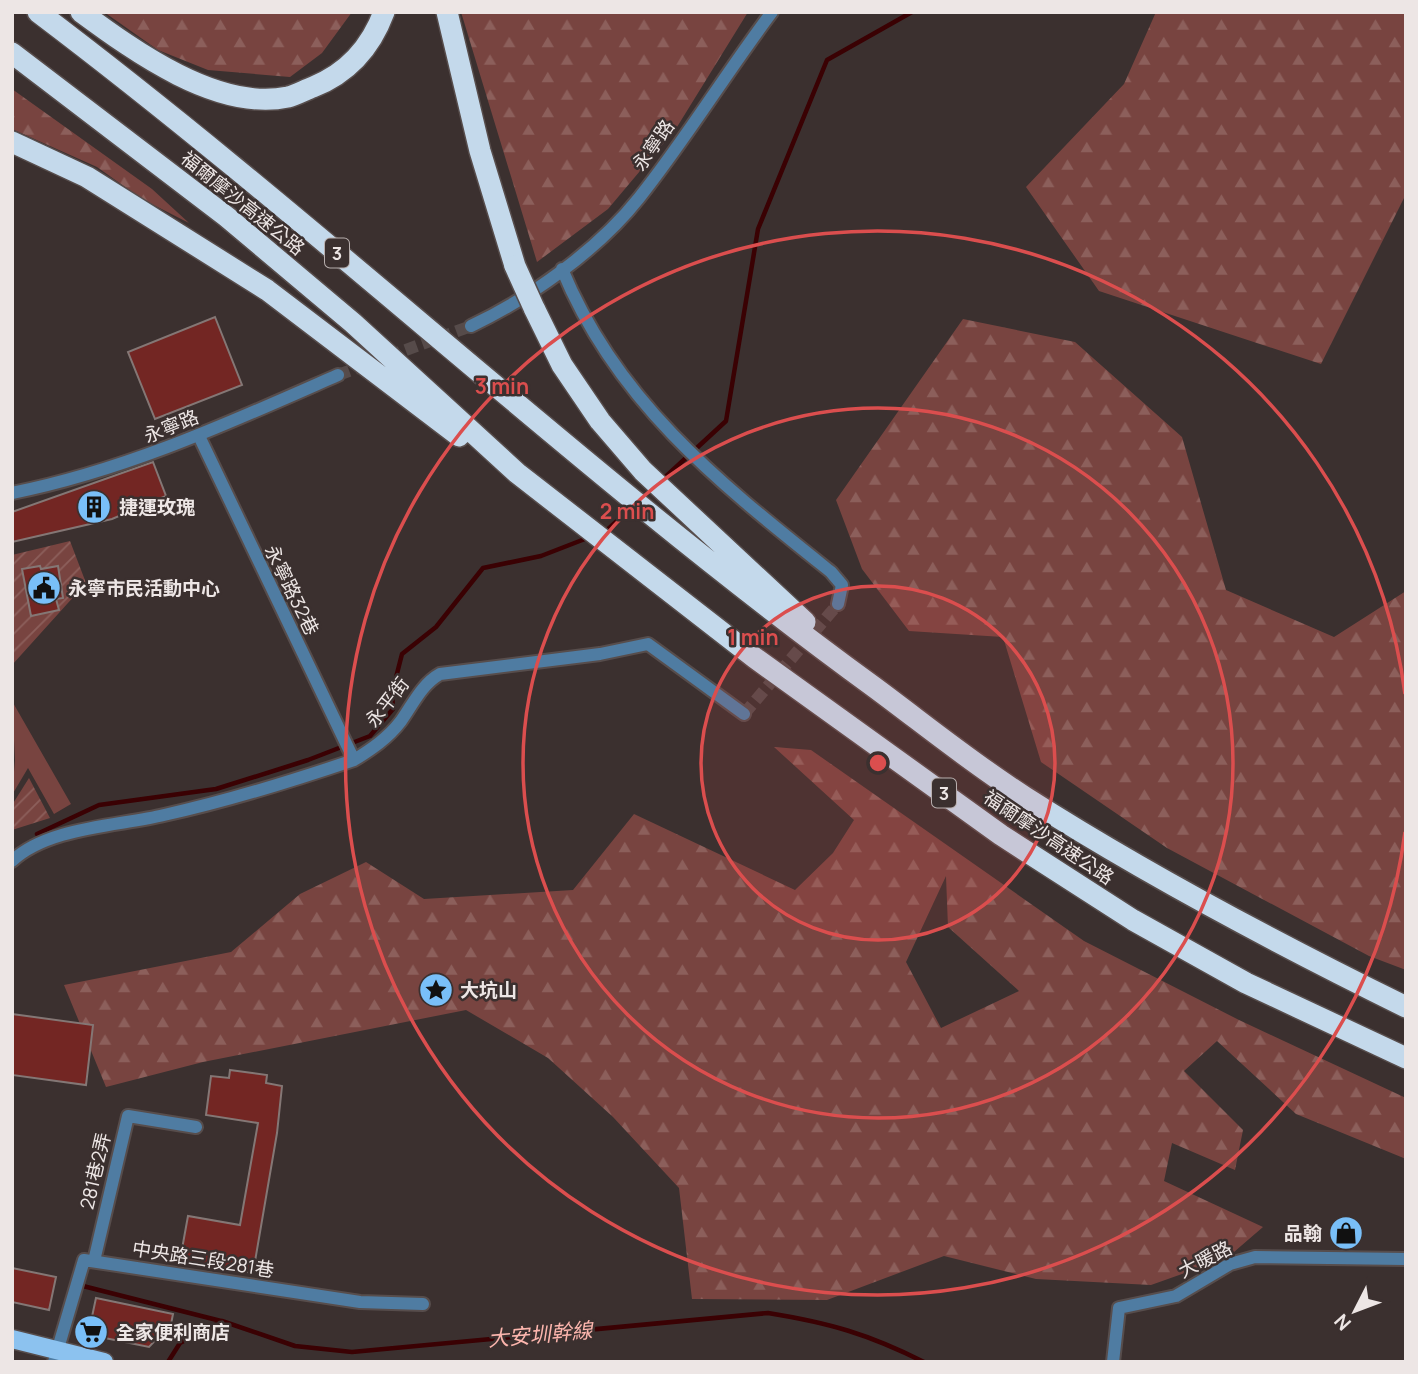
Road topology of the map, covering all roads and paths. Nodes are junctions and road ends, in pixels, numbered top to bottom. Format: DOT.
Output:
graph roads {
  1 [pos="38,12"];
  2 [pos="81,12"];
  3 [pos="384,12"];
  4 [pos="447,12"];
  5 [pos="772,12"];
  6 [pos="12,53"];
  7 [pos="12,142"];
  8 [pos="12,155"];
  9 [pos="121,199"];
  10 [pos="562,269"];
  11 [pos="471,326"];
  12 [pos="338,375"];
  13 [pos="198,436"];
  14 [pos="517,473"];
  15 [pos="12,493"];
  16 [pos="838,604"];
  17 [pos="744,714"];
  18 [pos="354,760"];
  19 [pos="1023,796"];
  20 [pos="12,861"];
  21 [pos="1406,1007"];
  22 [pos="1406,1058"];
  23 [pos="196,1127"];
  24 [pos="1406,1259"];
  25 [pos="94,1261"];
  26 [pos="422,1304"];
  27 [pos="12,1339"];
  28 [pos="56,1356"];
  29 [pos="104,1362"];
  30 [pos="1113,1362"];
  1 -- 19 [label="highway, 福爾摩沙高速公路 / 3"];
  2 -- 3 [label="highway"];
  4 -- 19 [label="highway, bridge"];
  5 -- 10 [label="street, 永寧路"];
  6 -- 14 [label="highway, 福爾摩沙高速公路 / 3"];
  7 -- 9 [label="highway"];
  8 -- 9 [label="highway"];
  9 -- 14 [label="highway"];
  10 -- 11 [label="street, 永寧路"];
  10 -- 16 [label="street"];
  12 -- 13 [label="street, 永寧路"];
  13 -- 15 [label="street, 永寧路"];
  13 -- 18 [label="street, 永寧路32巷"];
  14 -- 22 [label="highway, 福爾摩沙高速公路 / 3"];
  17 -- 18 [label="street, 永平街"];
  18 -- 20 [label="street, 永平街"];
  19 -- 21 [label="highway, 福爾摩沙高速公路 / 3"];
  23 -- 25 [label="street, 281巷2弄"];
  24 -- 30 [label="street, 大暖路"];
  25 -- 26 [label="street, 中央路三段281巷"];
  25 -- 28 [label="street"];
  27 -- 28 [label="main road"];
  28 -- 29 [label="main road"];
}
